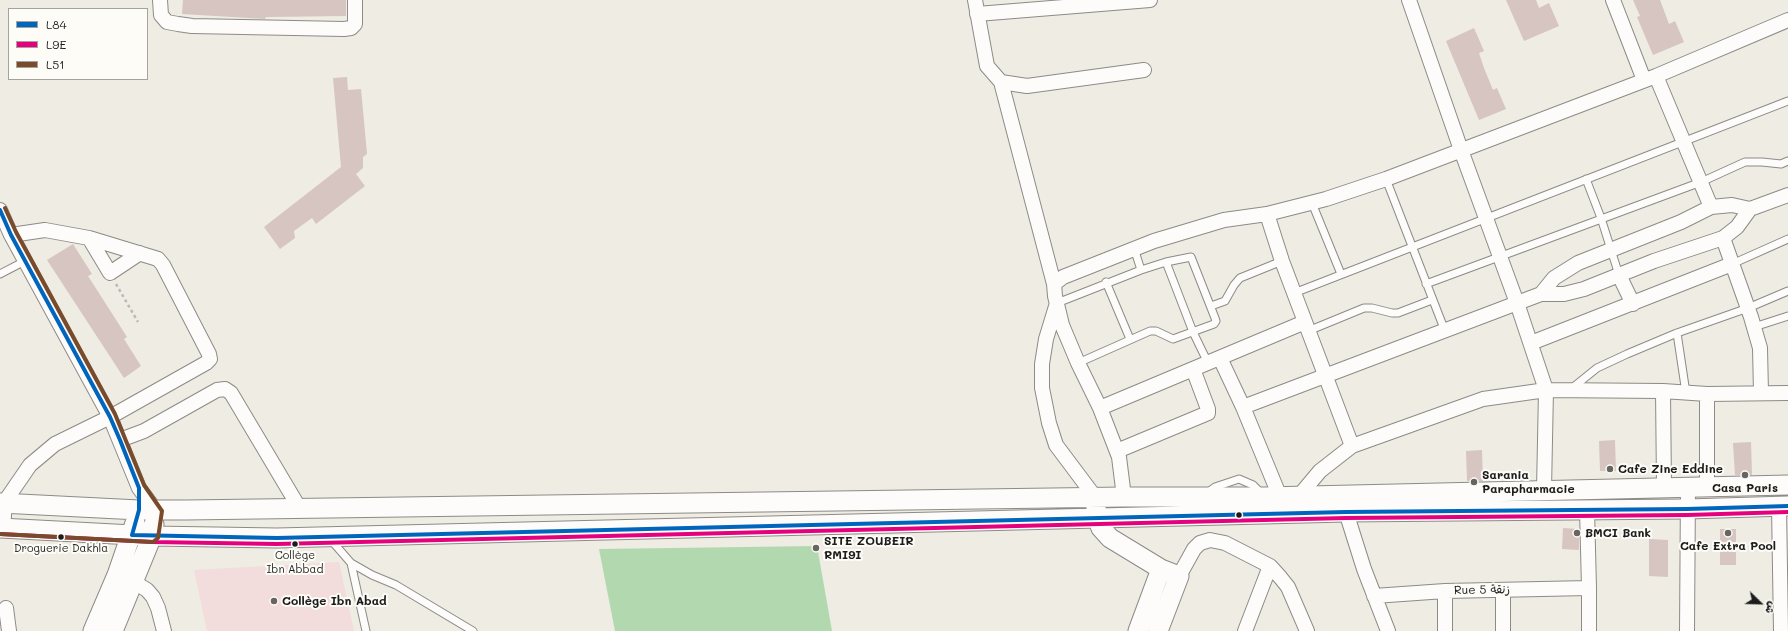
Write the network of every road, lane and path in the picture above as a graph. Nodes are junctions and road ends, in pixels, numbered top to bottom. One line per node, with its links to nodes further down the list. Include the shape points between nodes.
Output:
1 (160, 0): 2 (street, via 161,15 167,22 178,24 344,29 355,24)
2 (355, 0)
3 (975, 0): 7 (street)
4 (1150, 0): 7 (street)
5 (1409, 0): 14 (street)
6 (1612, 0): 10 (street)
7 (977, 14): 11 (street, via 987,66)
8 (1788, 20): 10 (street)
9 (1144, 70): 11 (street, via 1027,86)
10 (1650, 78): 13 (street); 14 (street)
11 (1001, 82): 46 (street)
12 (1788, 101): 13 (lane)
13 (1684, 142): 17 (lane); 18 (street)
14 (1461, 150): 16 (street); 25 (street)
15 (1788, 161): 18 (lane, via 1781,164 1745,162)
16 (1386, 179): 20 (street); 31 (lane)
17 (1586, 179): 25 (lane); 26 (lane)
18 (1701, 182): 21 (street); 26 (lane)
19 (1788, 195): 22 (street)
20 (1312, 203): 24 (street); 43 (lane)
21 (1711, 207): 22 (street, via 1732,205); 33 (street, via 1681,222)
22 (1750, 209): 29 (street, via 1737,227)
23 (0, 210): 27 (street)
24 (1267, 214): 32 (street, via 1224,220); 38 (street)
25 (1486, 217): 31 (lane); 35 (street)
26 (1602, 218): 33 (lane); 35 (lane)
27 (12, 235): 28 (street, via 45,230); 36 (street)
28 (90, 238): 34 (street); 41 (street)
29 (1723, 238): 39 (street); 44 (street)
30 (1788, 239): 39 (lane)
31 (1413, 246): 43 (lane); 47 (lane)
32 (1134, 248): 40 (lane); 46 (street, via 1063,277)
33 (1611, 249): 44 (lane); 50 (street, via 1578,263 1554,278)
34 (140, 253): 41 (street); 79 (street, via 158,259 163,265 210,359)
35 (1500, 256): 47 (lane); 53 (street)
36 (25, 261): 42 (lane); 79 (street)
37 (1166, 262): 40 (lane); 55 (lane, via 1191,258); 62 (lane)
38 (1282, 262): 49 (street); 55 (lane, via 1240,278 1225,301)
39 (1732, 264): 54 (street); 56 (street)
40 (1141, 270): 45 (lane)
41 (110, 273): 58 (path)
42 (0, 274)
43 (1341, 274): 49 (lane)
44 (1619, 275): 50 (street, via 1564,294); 54 (street)
45 (1106, 282): 52 (lane); 64 (lane)
46 (1054, 284): 52 (street)
47 (1426, 284): 51 (lane)
48 (1788, 291): 56 (lane)
49 (1294, 293): 59 (street)
50 (1541, 294): 53 (street)
51 (1432, 300): 59 (lane, via 1398,313 1364,308); 61 (lane)
52 (1057, 303): 67 (street, via 1062,325); 91 (street, via 1046,339 1042,388 1056,445)
53 (1517, 303): 61 (street); 65 (street)
54 (1633, 304): 65 (street)
55 (1211, 306): 62 (lane, via 1216,321)
56 (1748, 308): 60 (street); 63 (lane)
57 (1788, 316): 60 (lane)
58 (138, 322)
59 (1307, 326): 66 (street); 69 (street)
60 (1754, 327): 74 (street, via 1760,348)
61 (1445, 331): 69 (street)
62 (1194, 332): 64 (lane, via 1173,339 1150,331); 66 (lane)
63 (1677, 333): 71 (lane, via 1597,368); 73 (lane)
64 (1130, 339): 67 (lane)
65 (1531, 343): 70 (street)
66 (1214, 361): 68 (street); 77 (street)
67 (1078, 363): 78 (street)
68 (1193, 369): 78 (street); 82 (street, via 1208,413)
69 (1325, 376): 77 (street); 81 (street)
70 (1546, 390): 71 (street); 81 (street, via 1483,399); 87 (street)
71 (1569, 390): 72 (street)
72 (1662, 391): 73 (street); 86 (street)
73 (1686, 392): 76 (street)
74 (1761, 393): 75 (street); 76 (street)
75 (1788, 393)
76 (1707, 394): 84 (street)
77 (1243, 407): 90 (street)
78 (1100, 408): 82 (street)
79 (110, 417): 80 (street); 92 (street, via 55,444 30,465)
80 (120, 440): 94 (street, via 144,431 217,390 225,389 231,393); 97 (street)
81 (1352, 446): 88 (street, via 1320,472)
82 (1117, 451): 89 (street)
83 (1788, 485): 84 (main road)
84 (1707, 486): 85 (main road)
85 (1688, 487): 86 (main road); 96 (street)
86 (1664, 488): 87 (main road)
87 (1544, 490): 88 (main road)
88 (1299, 496): 90 (main road)
89 (1124, 497): 90 (main road); 91 (main road)
90 (1272, 497)
91 (1095, 498): 94 (main road); 99 (main road)
92 (3, 503): 97 (main road); 100 (street)
93 (1783, 506): 96 (main road); 114 (street)
94 (300, 509): 97 (main road)
95 (1587, 509): 96 (main road); 98 (main road); 109 (street)
96 (1687, 509): 129 (street)
97 (148, 510): 101 (main road); 102 (main road)
98 (1346, 512): 99 (main road); 112 (street)
99 (1097, 518): 103 (main road); 106 (main road, via 1101,528 1110,538)
100 (2, 528): 101 (main road)
101 (132, 535): 102 (main road); 118 (main road)
102 (152, 536): 103 (main road); 108 (main road)
103 (328, 536): 104 (lane)
104 (350, 563): 121 (lane); 122 (lane, via 396,585)
105 (1270, 566): 107 (street, via 1225,543 1210,540 1200,543 1194,549); 123 (street); 124 (street, via 1288,586)
106 (1161, 569): 107 (main road); 115 (main road)
107 (1179, 576): 116 (main road)
108 (134, 582): 119 (main road); 120 (street, via 148,590 153,597)
109 (1589, 588): 110 (street, Rue 5 زنقة); 128 (street)
110 (1503, 590): 111 (street, Rue 5 زنقة); 127 (street)
111 (1445, 591): 112 (street, Rue 5 زنقة); 126 (street)
112 (1374, 596): 125 (street)
113 (6, 608): 117 (street)
114 (1783, 623)
115 (1136, 629): 116 (street)
116 (1159, 629)
117 (9, 631)
118 (93, 631)
119 (113, 631)
120 (164, 631)
121 (366, 631)
122 (473, 631)
123 (1245, 631)
124 (1307, 631)
125 (1388, 631)
126 (1446, 631)
127 (1503, 631)
128 (1588, 631)
129 (1687, 631)

